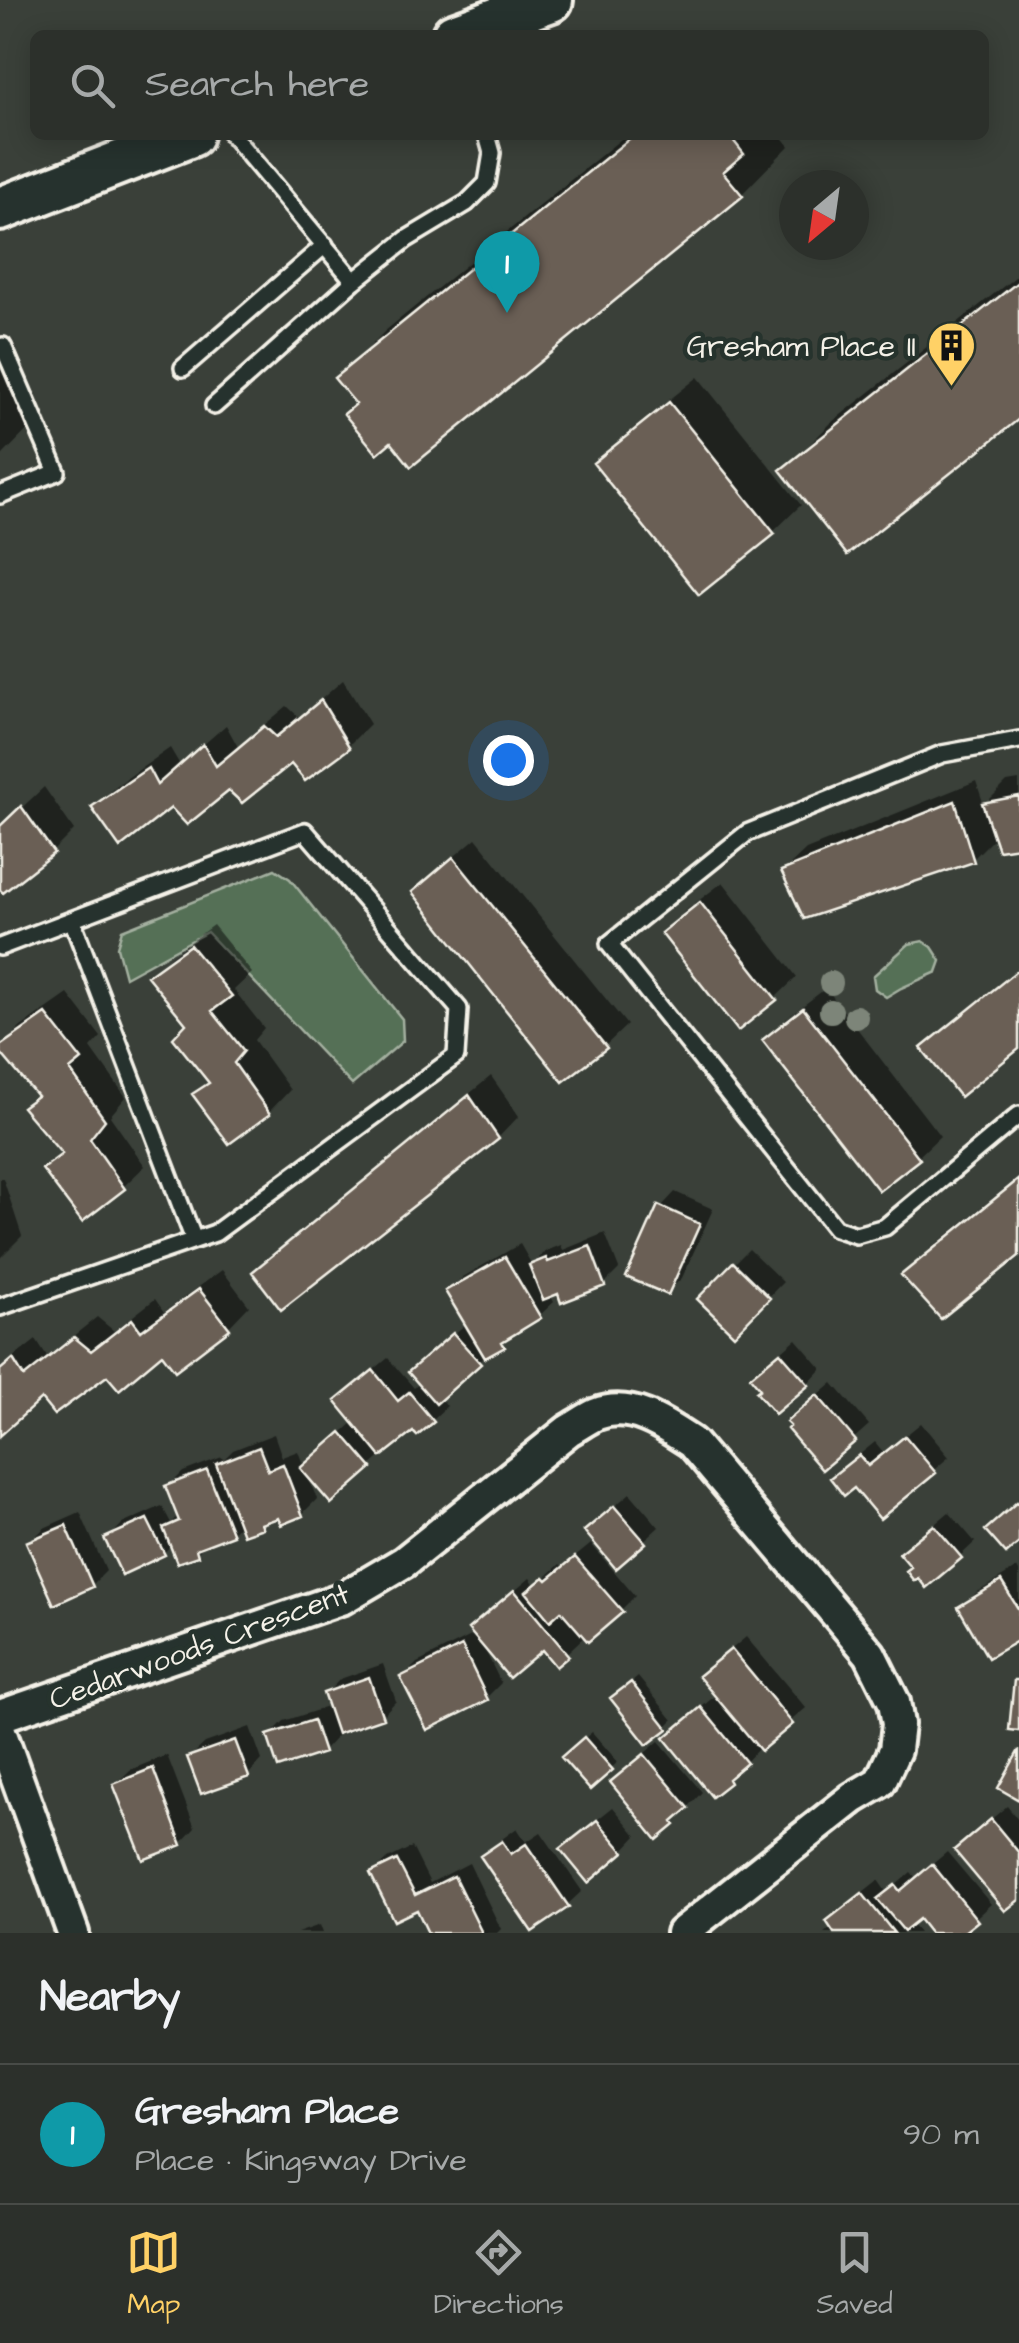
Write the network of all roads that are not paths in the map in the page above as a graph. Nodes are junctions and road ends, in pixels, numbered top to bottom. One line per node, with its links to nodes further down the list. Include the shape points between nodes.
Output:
1 (550, 0): 2 (street)
2 (468, 30)
3 (178, 140): 6 (street)
4 (236, 140): 7 (lane)
5 (488, 140): 8 (lane, via 487,183)
6 (0, 209)
7 (325, 244): 8 (lane); 10 (lane)
8 (354, 280): 11 (lane)
9 (4, 346): 12 (lane, via 57,472)
10 (183, 368)
11 (214, 406)
12 (0, 495)
13 (1019, 740): 16 (lane, via 942,754 747,832 609,944 836,1228 856,1235 885,1227)
14 (72, 920): 15 (lane); 17 (lane); 17 (lane, via 305,831 459,1009 456,1056 216,1233)
15 (0, 947)
16 (1019, 1114)
17 (194, 1240): 18 (lane)
18 (0, 1308)
19 (0, 1716): 22 (street, Cedarwoods Crescent, via 344,1598 404,1562 598,1413 656,1418 692,1443 870,1654 898,1724 880,1782)
20 (0, 1731): 21 (street)
21 (73, 1933)
22 (682, 1933)

